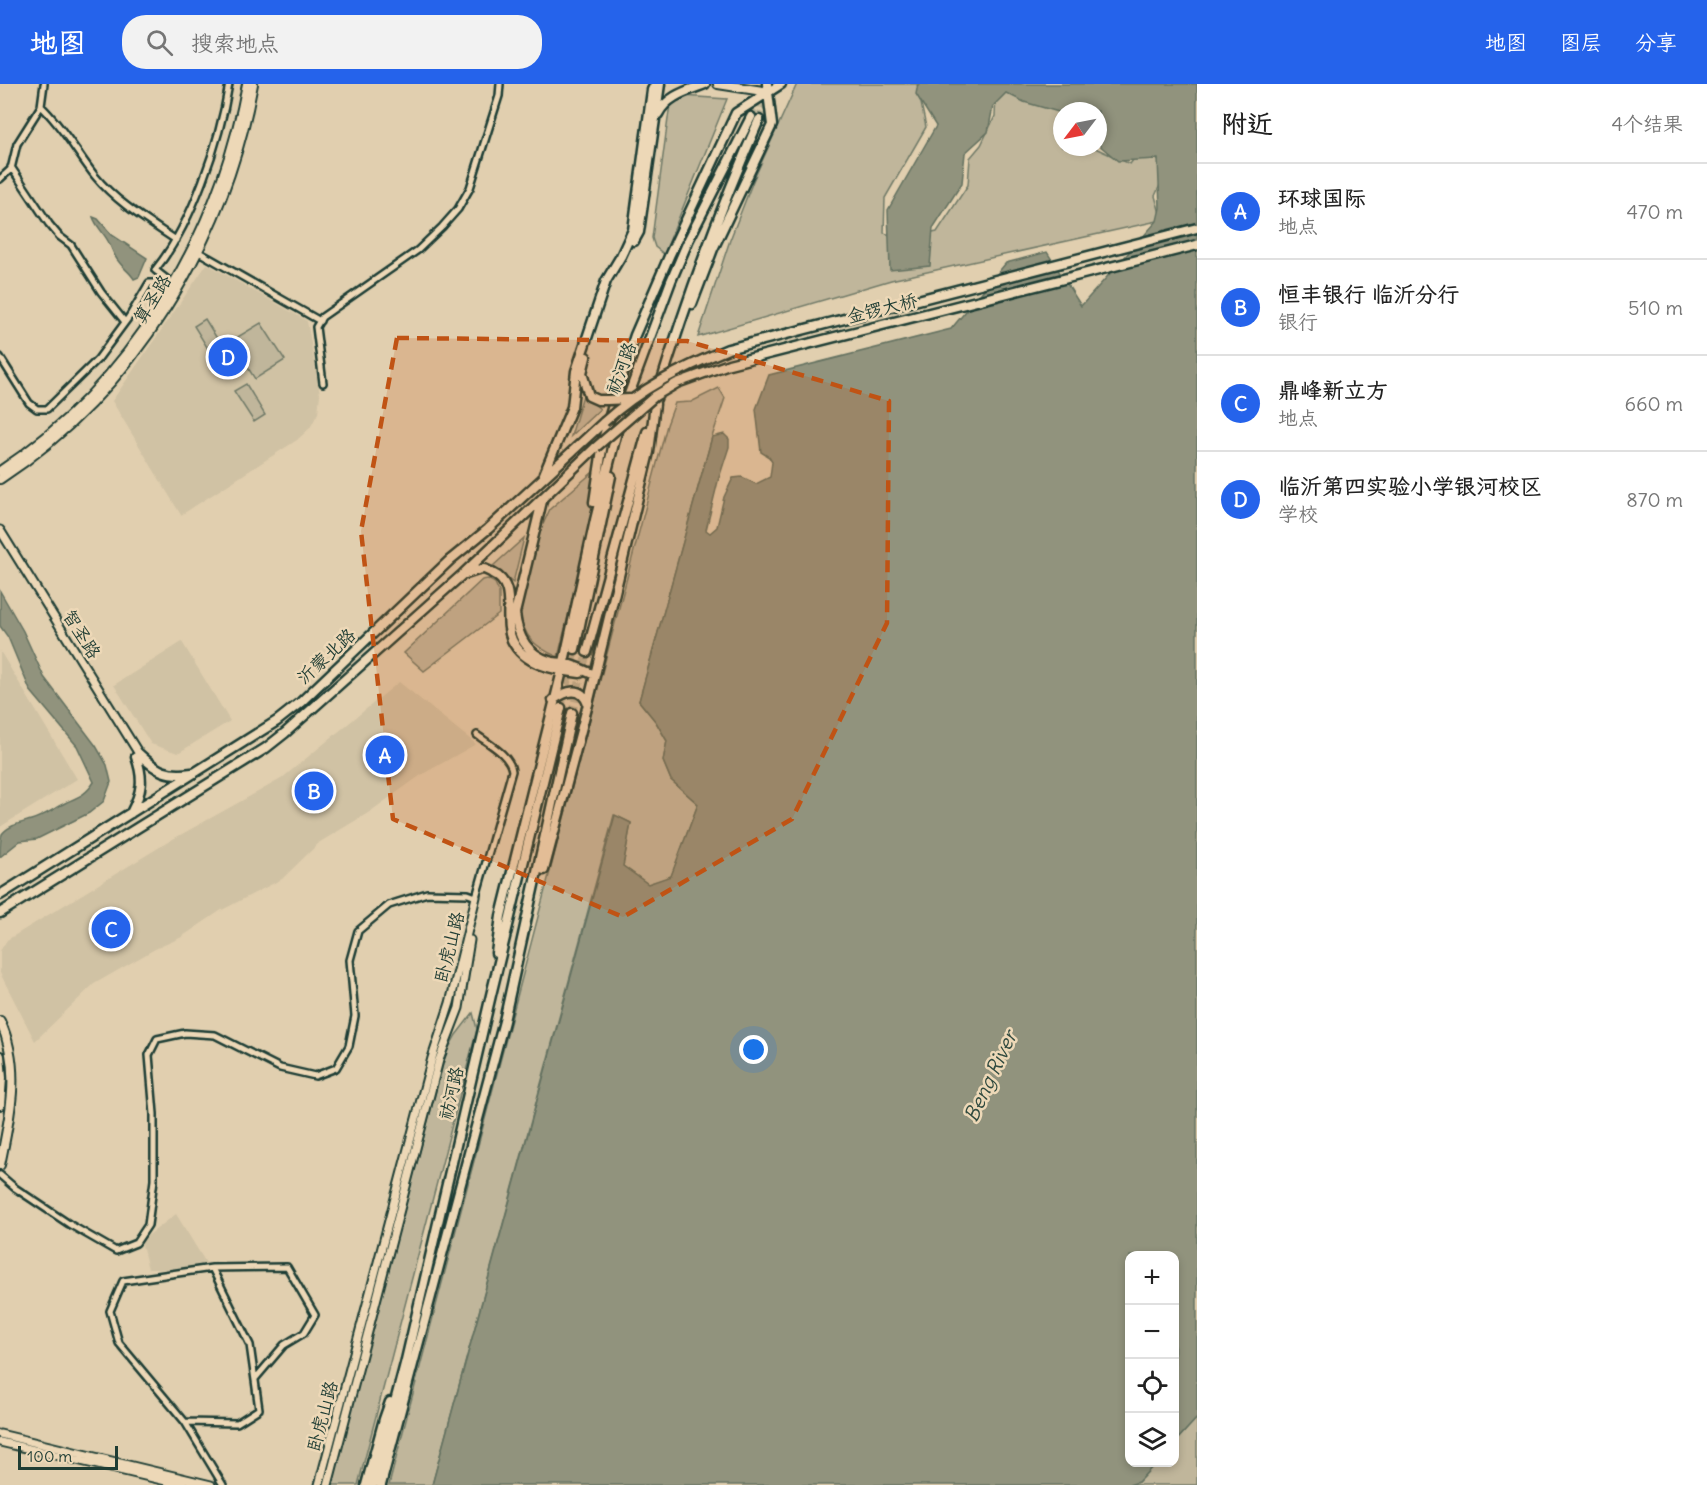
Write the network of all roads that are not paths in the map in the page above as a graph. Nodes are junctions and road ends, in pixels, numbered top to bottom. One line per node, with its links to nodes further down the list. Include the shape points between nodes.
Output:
1 (44, 84): 13 (street)
2 (229, 84): 18 (street, via 225,113 205,174)
3 (247, 84): 22 (main road, 算圣路, via 218,189)
4 (254, 84): 20 (main road, 算圣路, via 239,146)
5 (500, 84): 24 (street, via 482,153 458,209 418,250)
6 (655, 84): 36 (main road, via 633,230 606,281 576,371 572,407)
7 (660, 84): 14 (main road)
8 (705, 84): 14 (main road, via 670,99)
9 (718, 84): 12 (main road)
10 (751, 84): 12 (main road)
11 (781, 84): 12 (main road)
12 (768, 88): 21 (main road, via 736,113); 27 (main road, 祊河路, via 772,125 713,249)
13 (41, 106): 15 (street, via 17,144); 18 (street, via 56,120 96,177 123,204)
14 (656, 120): 31 (main road, bridge, via 639,232 610,281 582,374 589,396 597,400)
15 (12, 167): 16 (street); 25 (street, via 49,224 71,245)
16 (0, 179)
17 (1197, 228): 30 (main road, 金锣大桥, bridge, via 728,350 670,374)
18 (176, 240): 22 (street, via 155,270)
19 (1197, 244): 34 (main road, 金锣大桥, bridge, via 719,368 677,383 655,396)
20 (197, 251): 24 (street); 37 (main road, 算圣路, via 164,311 129,361 81,413)
21 (670, 254): 26 (main road); 42 (main road, via 635,335 604,436)
22 (172, 284): 23 (main road, 算圣路)
23 (167, 294): 25 (street, via 149,283); 35 (main road, 算圣路, via 144,331 77,409)
24 (320, 321): 29 (street, via 316,327)
25 (125, 322): 28 (street, via 98,359 47,408 37,410 29,403)
26 (650, 336): 27 (main road, 祊河路, via 689,239 755,118); 33 (main road, 祊河路)
27 (671, 351): 32 (main road, 祊河路)
28 (0, 357)
29 (322, 383)
30 (639, 393): 31 (main road, 沂蒙北路, bridge)
31 (630, 399): 36 (main road, 沂蒙北路, bridge)
32 (655, 404): 44 (main road, 祊河路); 46 (main road, via 649,452)
33 (620, 419): 42 (main road); 43 (main road, 祊河路)
34 (596, 447): 38 (main road, 沂蒙北路)
35 (0, 471)
36 (543, 477): 53 (main road, 沂蒙北路, via 301,702)
37 (0, 479)
38 (543, 499): 41 (main road, 沂蒙北路); 45 (main road, via 515,613 516,625 536,654)
39 (0, 530): 52 (street, 智圣路)
40 (0, 539): 52 (street, 智圣路)
41 (463, 574): 45 (main road, via 484,569 498,575 507,588 507,624 512,641 528,658); 57 (main road, 沂蒙北路, via 266,748)
42 (582, 575): 45 (main road)
43 (575, 649)
44 (587, 652)
45 (562, 667): 46 (main road); 47 (main road)
46 (595, 675): 48 (main road)
47 (553, 699): 48 (main road, via 572,690 586,698); 62 (main road, via 501,916)
48 (588, 704): 64 (main road)
49 (561, 708): 62 (main road, 祊河路)
50 (572, 713): 64 (main road, 祊河路)
51 (477, 735): 59 (street, via 506,757 512,771)
52 (138, 755): 53 (main road, via 168,774); 54 (main road, via 140,792)
53 (198, 772): 54 (main road, 沂蒙北路)
54 (130, 814): 55 (main road, 沂蒙北路)
55 (31, 874): 56 (main road); 58 (main road, 沂蒙北路)
56 (0, 889)
57 (32, 894): 60 (main road, 沂蒙北路); 61 (main road)
58 (0, 895)
59 (476, 897): 68 (street, via 427,893 389,905 358,932 350,960 355,1016 349,1046 336,1068 315,1076 280,1068 215,1035 185,1033 157,1039 149,1054 154,1180 148,1225 135,1243 116,1251 69,1224); 78 (street, 卧虎山路); 79 (street, 卧虎山路, via 459,1008 440,1060)
60 (0, 913)
61 (0, 919)
62 (491, 995): 70 (main road, 祊河路)
63 (0, 1021): 67 (main road, via 12,1054 14,1078)
64 (504, 1021): 82 (main road, 祊河路)
65 (0, 1056): 66 (main road)
66 (0, 1105)
67 (0, 1165)
68 (0, 1175)
69 (212, 1268): 71 (street, via 250,1345); 71 (street, via 287,1267 315,1315 304,1333 284,1345); 72 (street, via 123,1281 111,1311 118,1342)
70 (406, 1360): 80 (main road); 81 (main road, 祊河路)
71 (255, 1379): 72 (street, via 259,1409 252,1414 237,1423)
72 (185, 1422): 77 (street)
73 (0, 1434): 76 (street)
74 (0, 1442): 75 (street)
75 (183, 1485)
76 (211, 1485)
77 (223, 1485)
78 (319, 1485)
79 (328, 1485)
80 (366, 1485)
81 (373, 1485)
82 (381, 1485)

